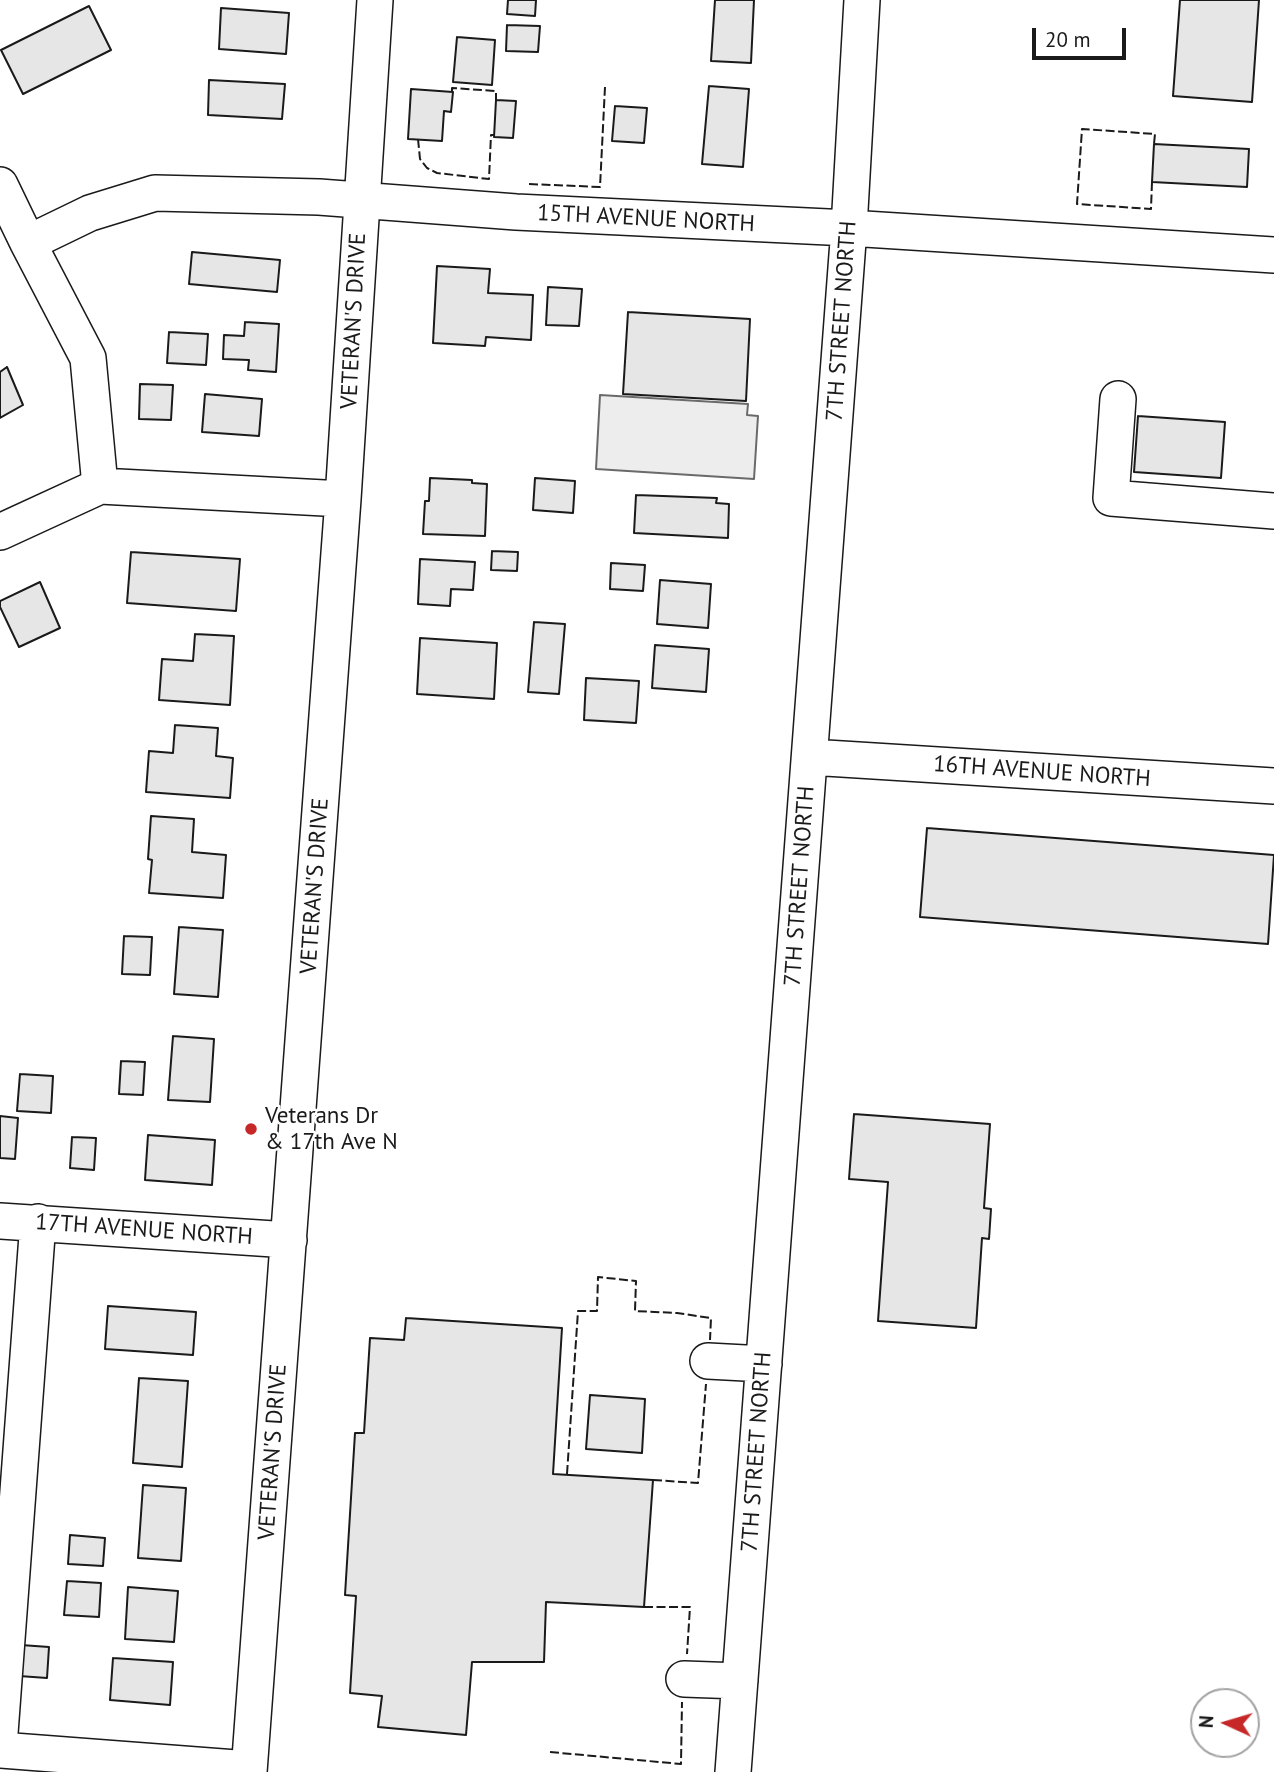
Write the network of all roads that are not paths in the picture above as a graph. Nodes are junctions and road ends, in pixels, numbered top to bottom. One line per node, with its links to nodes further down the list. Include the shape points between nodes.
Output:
1 (375, 0): 4 (street, VETERAN'S DRIVE)
2 (862, 0): 5 (street, 7TH STREET NORTH)
3 (0, 185): 6 (street)
4 (361, 201): 5 (street, 15TH AVENUE NORTH); 6 (street, 15TH AVENUE NORTH, via 155,193 90,213); 10 (street, VETERAN'S DRIVE)
5 (849, 228): 7 (street, 15TH AVENUE NORTH); 13 (street, 7TH STREET NORTH)
6 (27, 243): 9 (street, via 88,358)
7 (1274, 255)
8 (1118, 399): 11 (street, via 1111,498)
9 (100, 486): 10 (street); 12 (street)
10 (343, 499): 17 (street, VETERAN'S DRIVE)
11 (1274, 511)
12 (0, 532)
13 (810, 757): 14 (street, 16TH AVENUE NORTH); 19 (street, 7TH STREET NORTH)
14 (1274, 786)
15 (0, 1221): 16 (street, 17TH AVENUE NORTH)
16 (38, 1223): 17 (street, 17TH AVENUE NORTH); 20 (street)
17 (289, 1240): 25 (street, VETERAN'S DRIVE)
18 (708, 1361): 19 (street)
19 (764, 1364): 22 (street, 7TH STREET NORTH)
20 (9, 1493): 23 (street)
21 (684, 1679): 22 (street)
22 (740, 1681): 26 (street, 7TH STREET NORTH)
23 (0, 1733)
24 (0, 1750): 25 (street)
25 (249, 1771)
26 (733, 1772)

